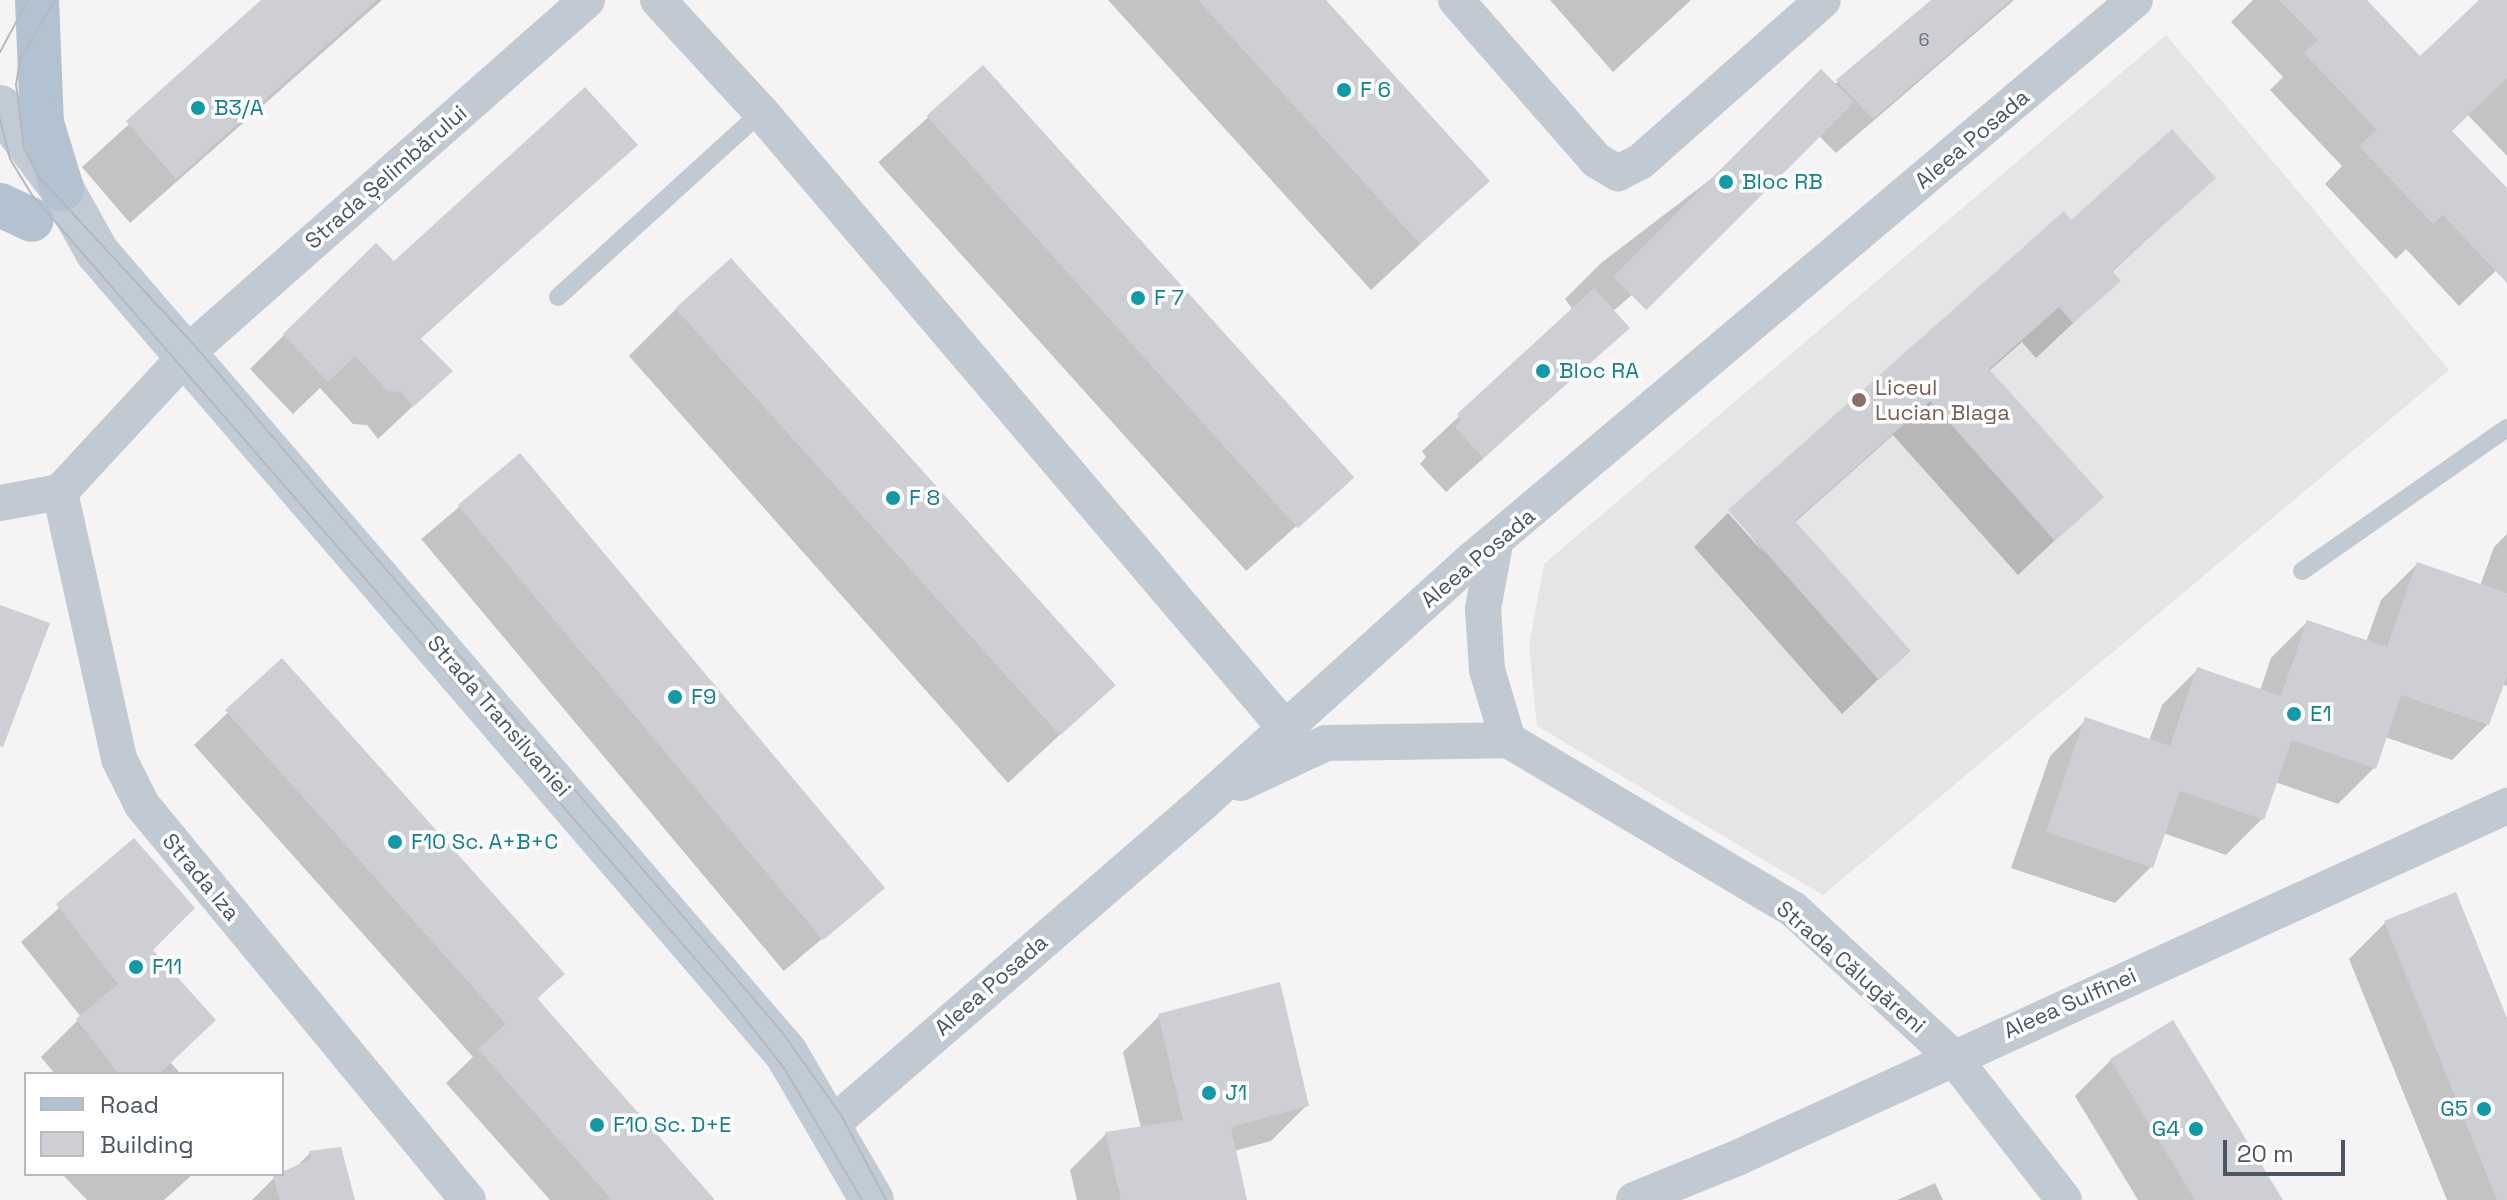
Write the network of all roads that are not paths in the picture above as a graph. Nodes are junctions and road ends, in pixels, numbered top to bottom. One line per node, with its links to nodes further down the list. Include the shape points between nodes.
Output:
1 (37, 0): 9 (main road, via 42,123)
2 (587, 0): 11 (street, Strada Șelimbărului)
3 (658, 0): 8 (street)
4 (1456, 0): 5 (street, via 1596,160 1618,173 1640,162)
5 (1823, 0)
6 (2135, 0): 15 (street, Aleea Posada)
7 (0, 107): 9 (main road, Strada Transilvaniei)
8 (761, 112): 10 (lane); 17 (street)
9 (24, 202): 11 (main road, Strada Transilvaniei, via 97,252)
10 (558, 297)
11 (186, 354): 13 (street); 22 (main road, Strada Transilvaniei, via 731,984 786,1053)
12 (2507, 428): 16 (lane)
13 (60, 492): 14 (street); 23 (street, Strada Iza, via 119,759 142,805)
14 (0, 503)
15 (1495, 544): 17 (street, Aleea Posada); 18 (street, via 1486,572 1487,670)
16 (2302, 571)
17 (1285, 728): 19 (street, Aleea Posada)
18 (1508, 740): 19 (street, via 1326,743); 21 (street, Strada Călugăreni, via 1793,909)
19 (1207, 799): 22 (street, Aleea Posada)
20 (2507, 806): 21 (street, Aleea Sulfinei)
21 (1952, 1056): 25 (street, Aleea Sulfinei, via 1737,1158); 26 (street, Strada Călugăreni)
22 (830, 1126): 24 (main road, Strada Transilvaniei)
23 (468, 1200)
24 (872, 1200)
25 (1634, 1200)
26 (2064, 1200)

